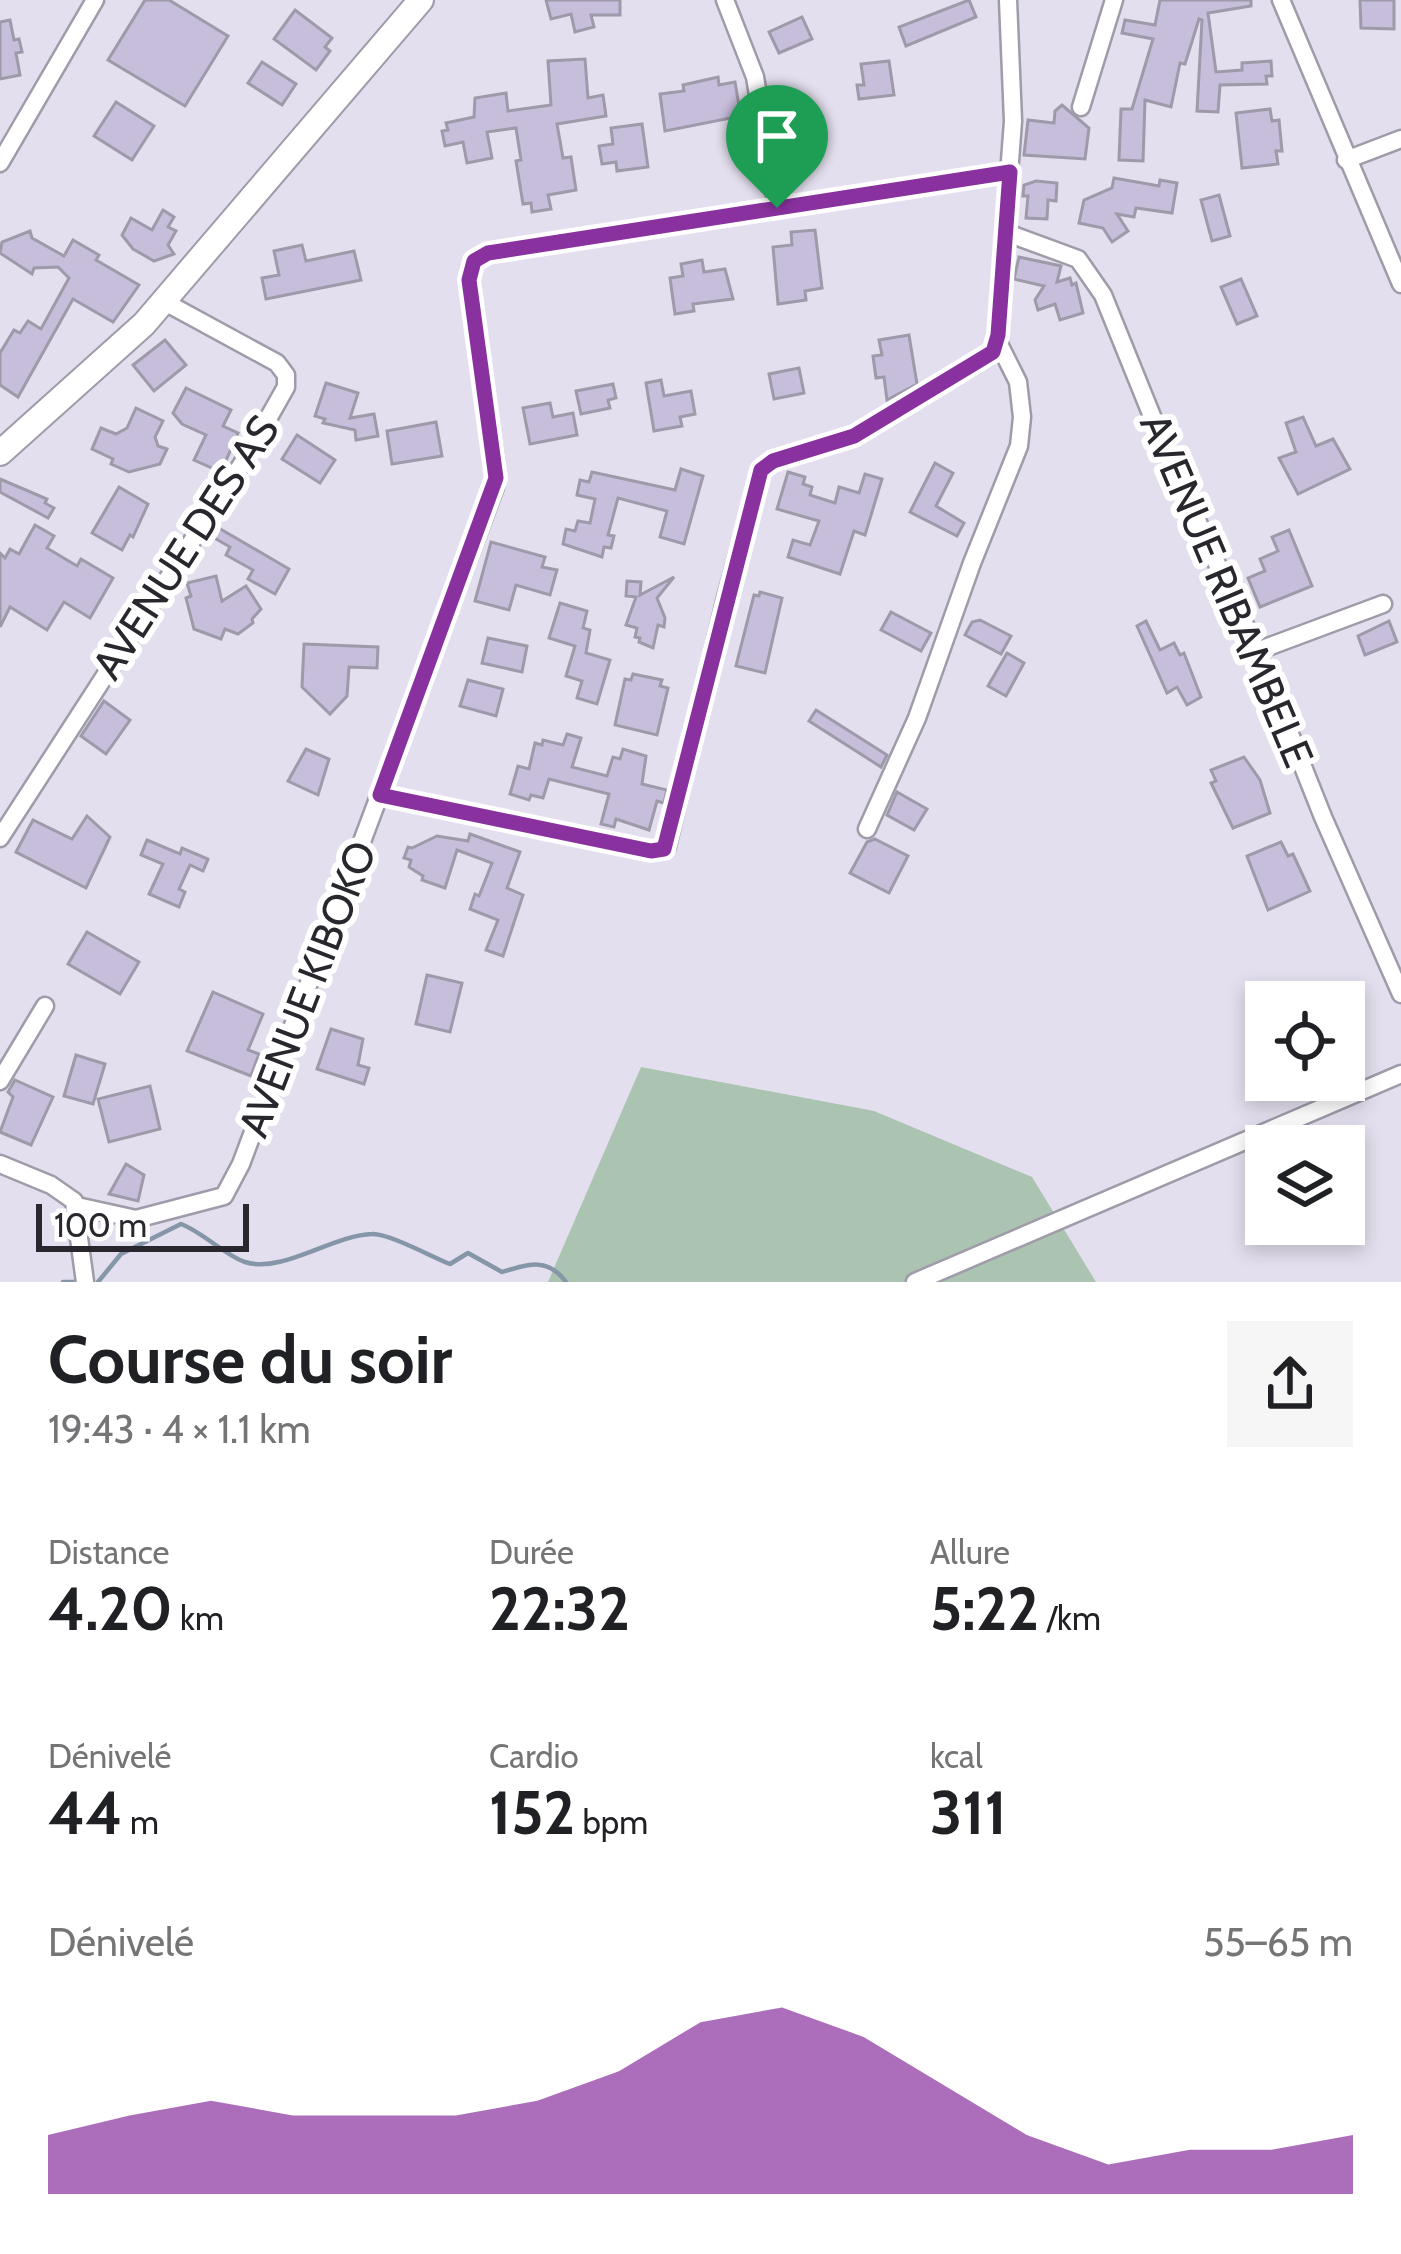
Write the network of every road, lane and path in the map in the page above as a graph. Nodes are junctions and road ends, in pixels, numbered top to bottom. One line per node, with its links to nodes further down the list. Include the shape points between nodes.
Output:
1 (94, 0): 10 (street)
2 (422, 0): 15 (street)
3 (725, 0): 12 (street, via 755,77)
4 (1008, 0): 11 (street)
5 (1114, 0): 7 (street)
6 (1281, 0): 9 (street)
7 (1081, 107)
8 (1401, 139): 9 (street)
9 (1346, 160): 14 (street)
10 (0, 163)
11 (1010, 172): 12 (street, AVENUE KIBOKO); 13 (street)
12 (777, 208): 20 (street, AVENUE KIBOKO, via 488,253 471,264 496,478)
13 (1007, 233): 16 (street); 19 (street, AVENUE RIBAMBELE, via 1068,254 1094,278)
14 (1401, 284)
15 (163, 301): 17 (street); 22 (street, AVENUE DES AS, via 277,363 286,387)
16 (997, 340): 20 (street, via 988,357 854,436 761,470 664,849); 21 (street, via 1018,382 1019,446)
17 (0, 453)
18 (1383, 604): 19 (street)
19 (1257, 651): 23 (street, AVENUE RIBAMBELE)
20 (380, 795): 28 (street, AVENUE KIBOKO, via 229,1191 136,1219)
21 (867, 829)
22 (0, 838)
23 (1401, 994)
24 (45, 1006): 26 (street)
25 (1401, 1074): 30 (street)
26 (0, 1081)
27 (0, 1164): 28 (street)
28 (77, 1206): 29 (street)
29 (84, 1279)
30 (915, 1282)

